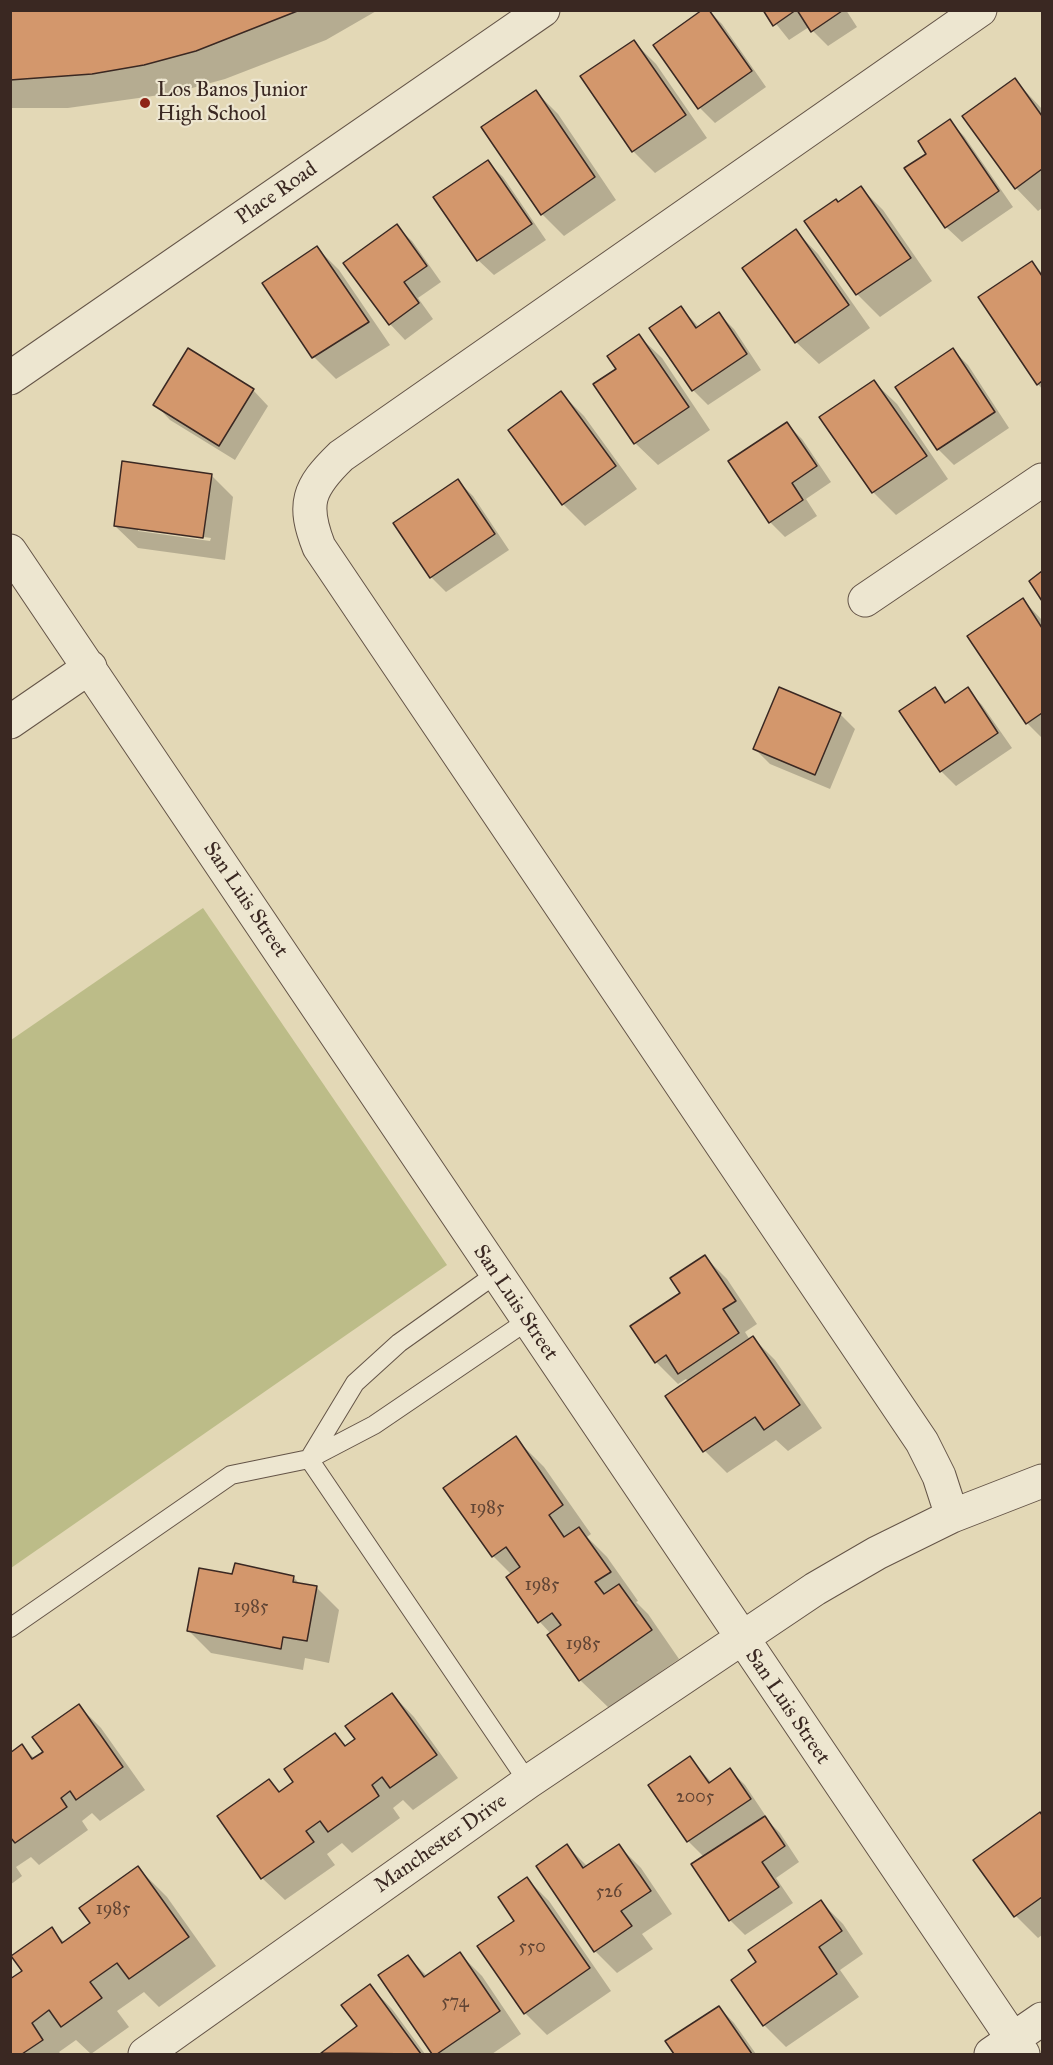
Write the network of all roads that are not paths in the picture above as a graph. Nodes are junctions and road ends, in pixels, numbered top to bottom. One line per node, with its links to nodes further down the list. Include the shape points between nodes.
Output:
1 (543, 10): 3 (street, Place Road)
2 (980, 10): 13 (street, via 341,456 322,475 314,491 309,522 326,557 922,1442)
3 (10, 378)
4 (1042, 480): 6 (street)
5 (10, 551): 7 (street, San Luis Street)
6 (865, 600)
7 (90, 667): 8 (street); 9 (street, San Luis Street)
8 (10, 722)
9 (496, 1274): 10 (street, San Luis Street); 11 (lane, via 399,1343 355,1383)
10 (527, 1321): 11 (lane, via 374,1425); 15 (street, San Luis Street)
11 (309, 1459): 14 (lane, via 231,1475); 16 (lane)
12 (1042, 1481): 13 (street, Manchester Drive)
13 (952, 1516): 15 (street, Manchester Drive, via 877,1553)
14 (10, 1628)
15 (740, 1638): 16 (street, Manchester Drive); 18 (street, San Luis Street)
16 (528, 1782): 19 (street, Manchester Drive)
17 (1042, 2019): 18 (street)
18 (1009, 2050)
19 (145, 2055)

